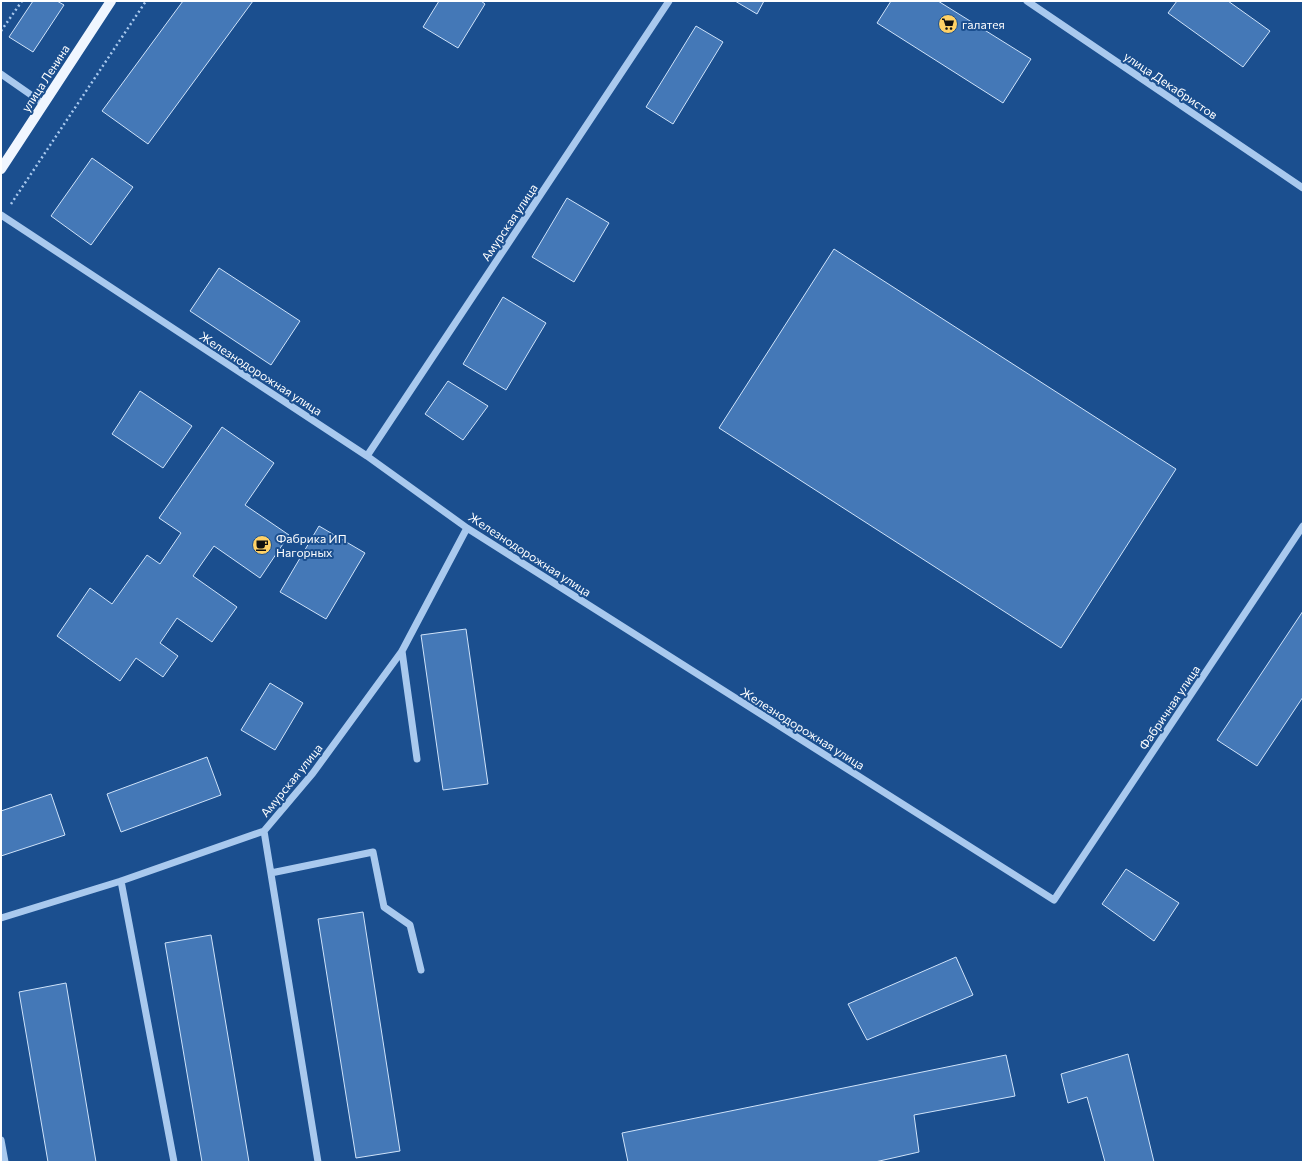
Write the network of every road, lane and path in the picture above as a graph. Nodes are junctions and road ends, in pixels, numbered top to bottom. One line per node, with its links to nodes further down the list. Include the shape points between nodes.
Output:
1 (22, 1): 6 (path)
2 (111, 1): 8 (main road, улица Ленина)
3 (146, 1): 11 (path)
4 (668, 1): 12 (street, Амурская улица)
5 (1027, 1): 10 (street, улица Декабристов)
6 (1, 31)
7 (1, 74): 8 (street)
8 (44, 104): 9 (main road, улица Ленина)
9 (1, 170)
10 (1303, 188)
11 (2, 216): 12 (street, Железнодорожная улица)
12 (367, 456): 14 (street, Железнодорожная улица)
13 (1303, 526): 20 (street, Фабричная улица)
14 (467, 528): 15 (street, Амурская улица); 20 (street, Железнодорожная улица)
15 (402, 651): 16 (street); 17 (street, Амурская улица, via 313,773)
16 (417, 759)
17 (264, 832): 18 (street); 19 (street, Амурская улица)
18 (271, 873): 22 (street, via 373,852 384,907 410,925); 26 (street)
19 (121, 881): 21 (street, Амурская улица); 25 (street)
20 (1054, 900)
21 (1, 918)
22 (421, 970)
23 (1, 1140): 24 (street)
24 (5, 1162)
25 (174, 1162)
26 (318, 1162)

